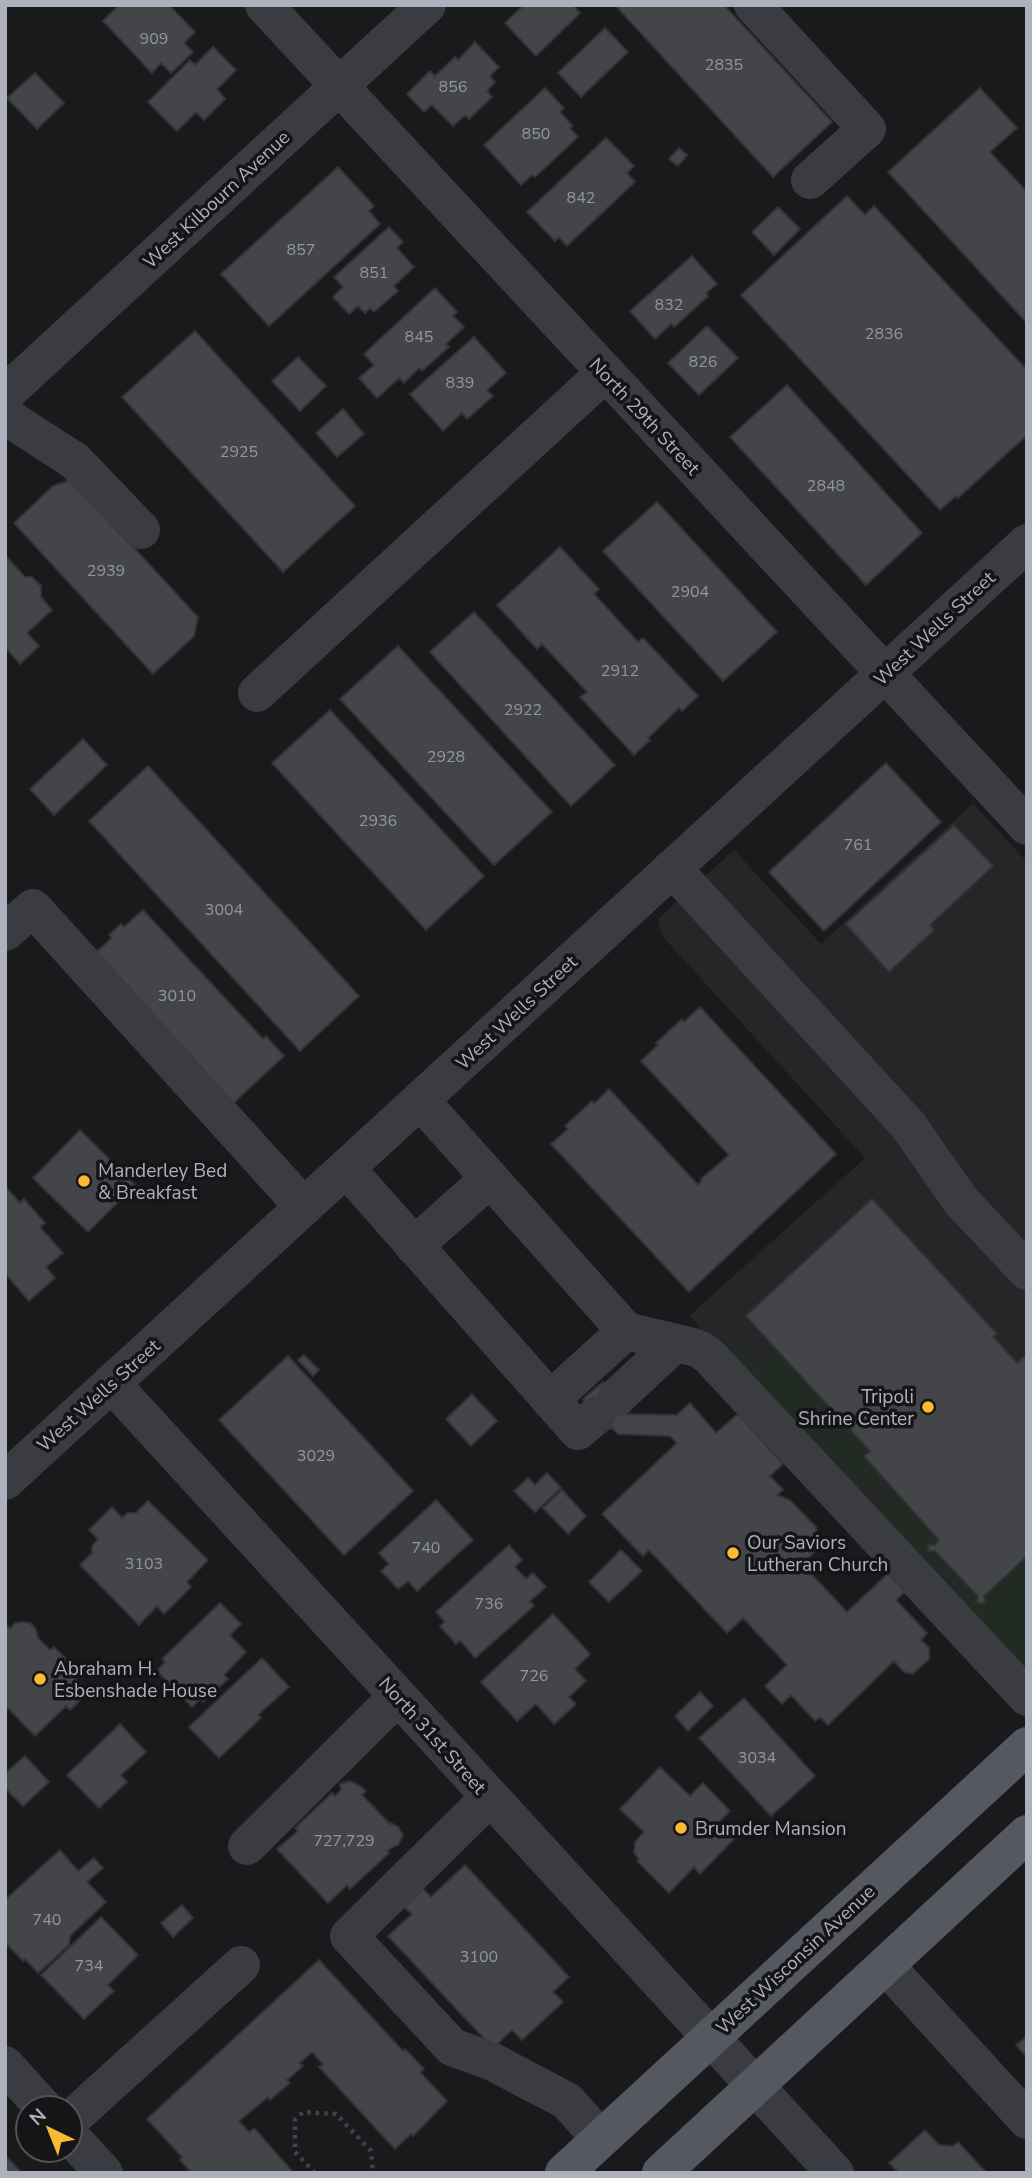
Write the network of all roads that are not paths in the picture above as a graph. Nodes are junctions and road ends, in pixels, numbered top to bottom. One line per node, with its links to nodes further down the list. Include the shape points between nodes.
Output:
1 (264, 5): 4 (street, North 29th Street)
2 (427, 5): 4 (street, West Kilbourn Avenue)
3 (753, 5): 5 (street, via 867,129)
4 (338, 86): 6 (street, North 29th Street); 7 (street, West Kilbourn Avenue)
5 (810, 180)
6 (605, 373): 11 (street, North 29th Street); 12 (street)
7 (5, 394)
8 (5, 416): 9 (street, via 75,461)
9 (141, 530)
10 (1027, 543): 11 (street, West Wells Street)
11 (885, 673): 13 (street, North 29th Street); 14 (street, West Wells Street)
12 (257, 693)
13 (1027, 826)
14 (672, 869): 16 (street, West Wells Street); 21 (street, via 908,1125 961,1201)
15 (5, 932): 19 (street, via 33,908)
16 (420, 1100): 17 (street, West Wells Street); 18 (street)
17 (345, 1168): 19 (street, West Wells Street); 20 (street)
18 (489, 1179): 20 (street); 22 (street)
19 (304, 1207): 24 (street, West Wells Street)
20 (414, 1245): 25 (street)
21 (1027, 1271)
22 (626, 1331): 23 (street); 25 (street)
23 (675, 1343): 25 (street, via 578,1431); 28 (street, via 710,1357)
24 (111, 1383): 26 (street, West Wells Street); 27 (street, North 31st Street)
25 (550, 1400)
26 (5, 1481)
27 (398, 1696): 30 (street, North 31st Street); 32 (street)
28 (1027, 1698)
29 (1027, 1746): 35 (main road, West Wisconsin Avenue)
30 (490, 1797): 35 (street, North 31st Street); 41 (street, via 349,1936 452,2047 491,2061 567,2101)
31 (1027, 1834): 34 (main road)
32 (247, 1846)
33 (241, 1965): 39 (street)
34 (886, 1965): 37 (main road); 40 (street)
35 (711, 2037): 37 (street, North 31st Street); 41 (main road, West Wisconsin Avenue)
36 (5, 2065): 38 (street)
37 (755, 2086): 43 (main road); 44 (street, North 31st Street)
38 (31, 2094)
39 (84, 2107)
40 (1027, 2120)
41 (600, 2138): 42 (main road, West Wisconsin Avenue)
42 (564, 2173)
43 (662, 2173)
44 (835, 2173)

